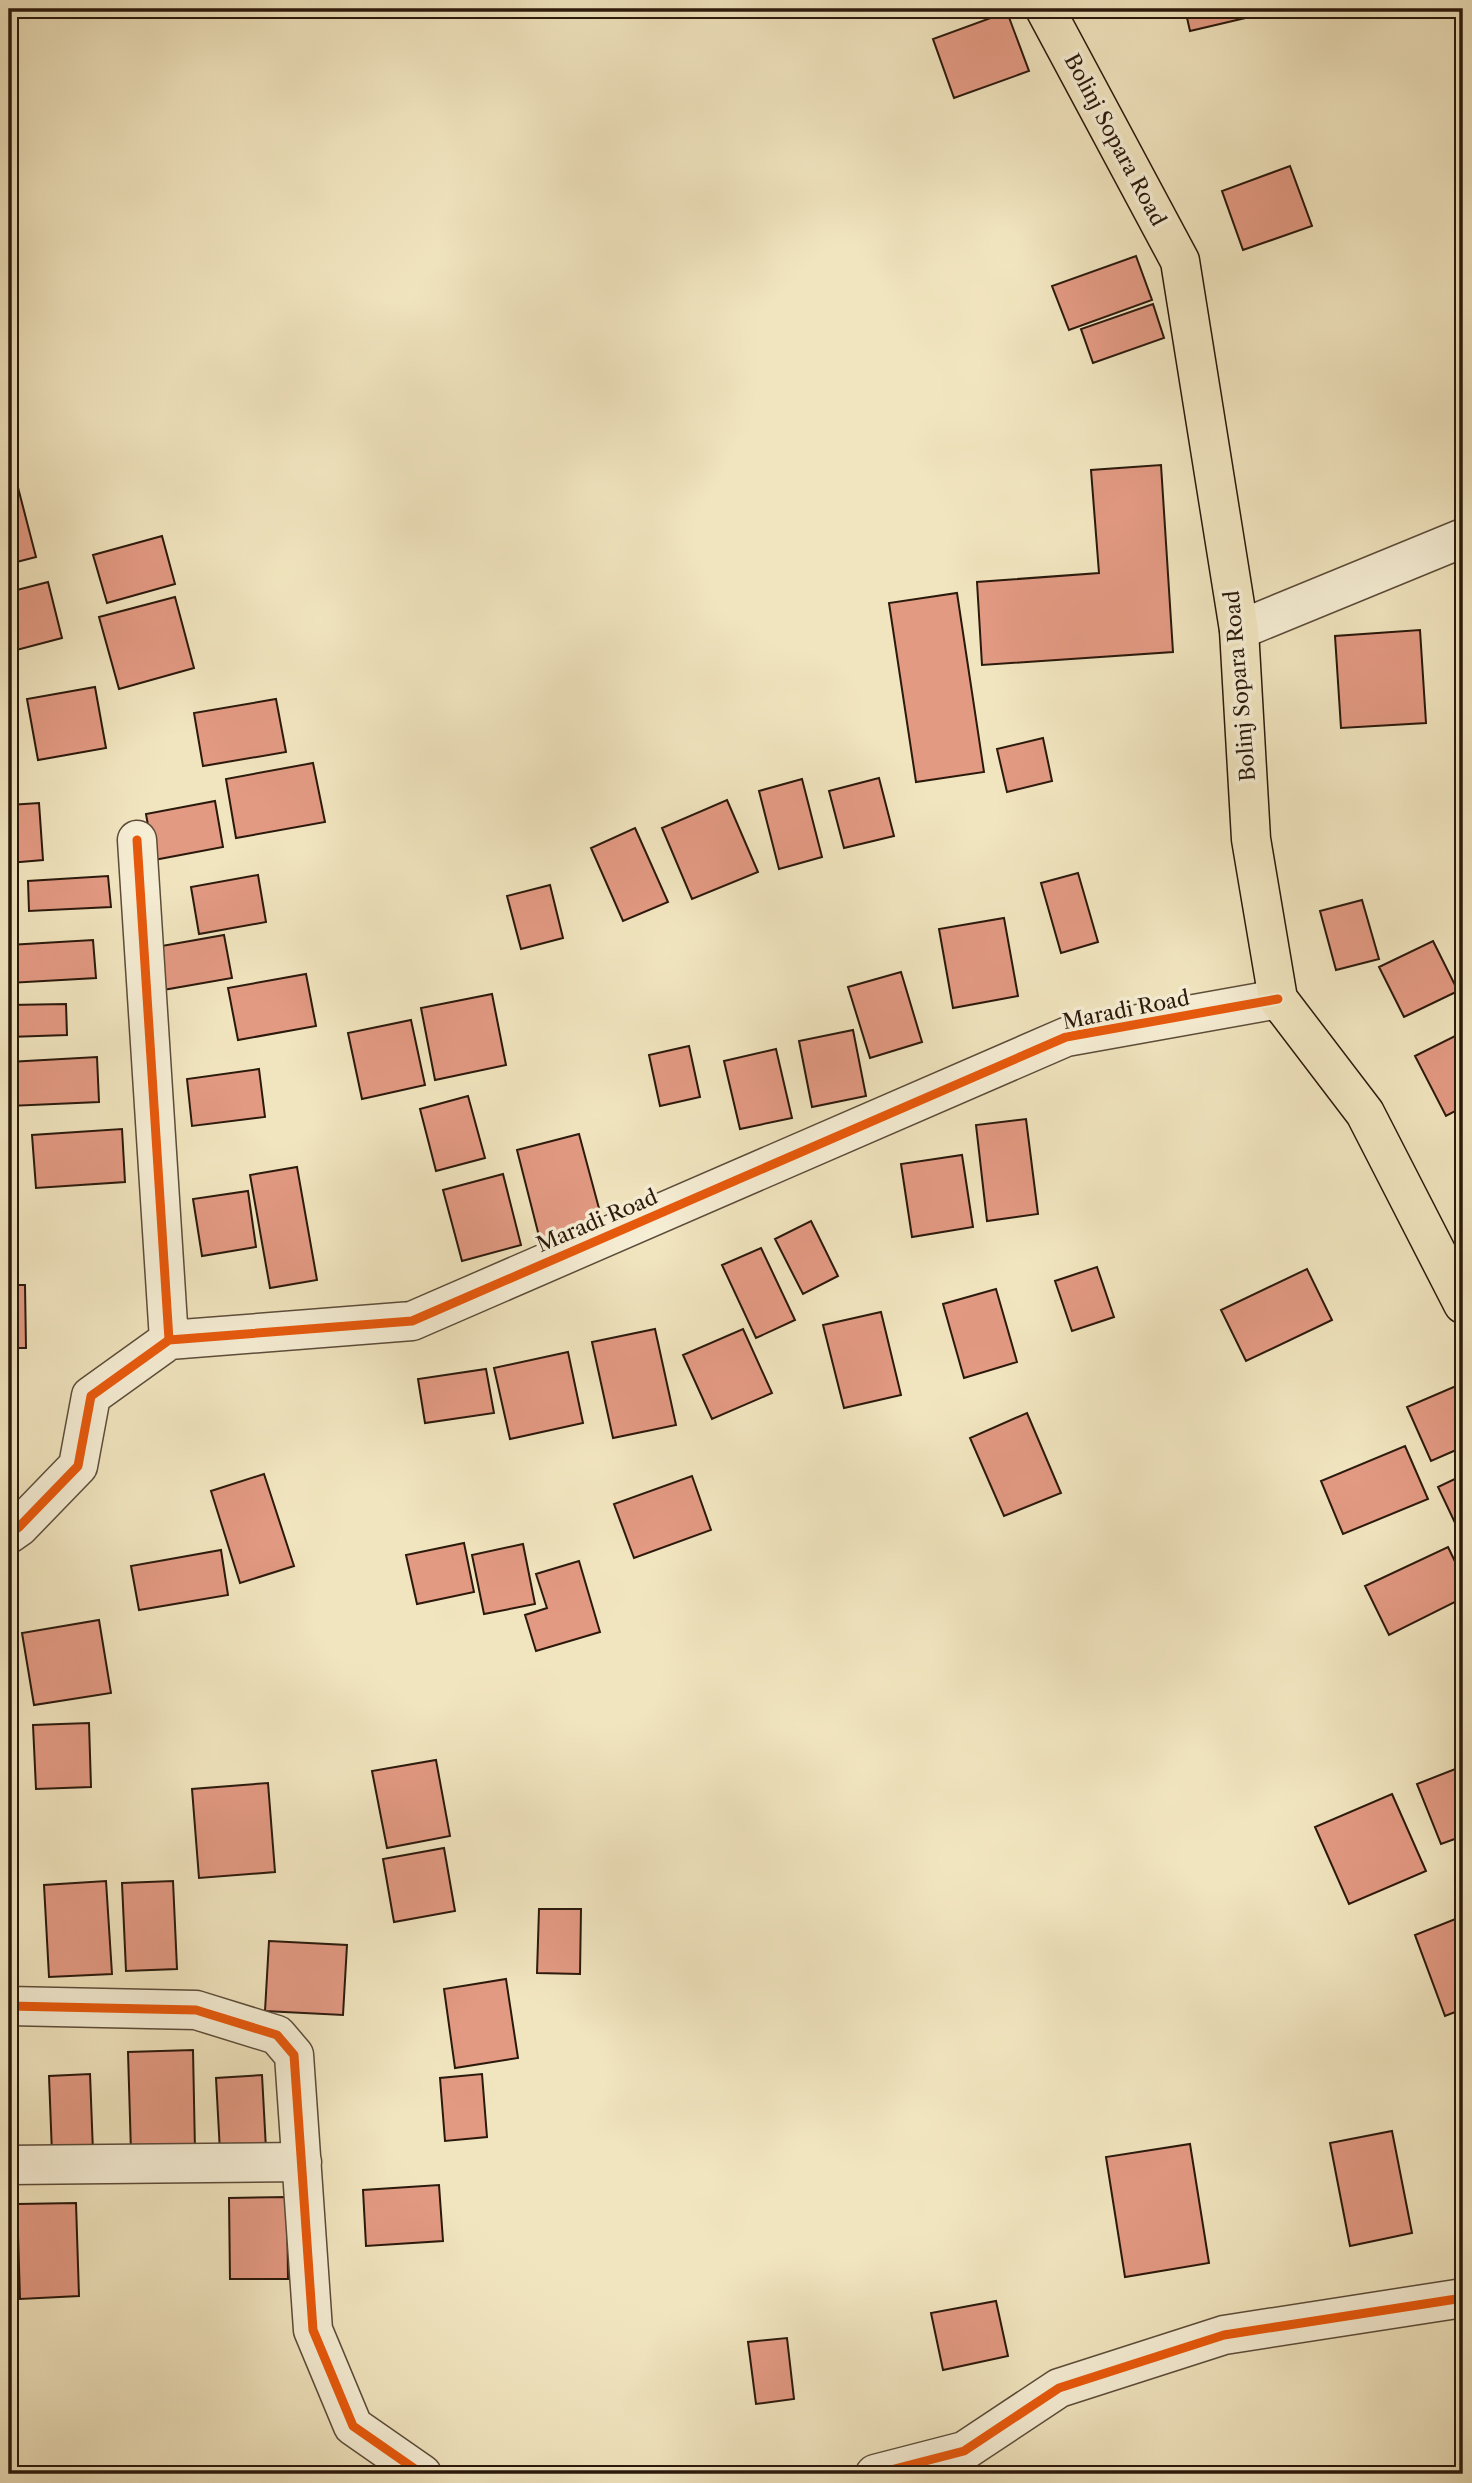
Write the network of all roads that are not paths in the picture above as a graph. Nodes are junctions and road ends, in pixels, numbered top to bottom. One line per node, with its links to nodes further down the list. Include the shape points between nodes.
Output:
1 (1045, 9): 3 (main road, Bolinj Sopara Road, via 1180,261)
2 (1463, 538): 3 (street)
3 (1239, 630): 5 (main road, Bolinj Sopara Road, via 1251,839)
4 (137, 840): 7 (street)
5 (1278, 999): 6 (main road, Bolinj Sopara Road, via 1365,1113); 7 (street, Maradi Road, via 1066,1037 412,1321)
6 (1463, 1304)
7 (169, 1340): 8 (street, via 91,1396 78,1466)
8 (9, 1534)
9 (9, 2006): 10 (street, via 196,2010 277,2035 294,2055)
10 (302, 2162): 11 (street); 13 (street, via 313,2330 353,2426)
11 (9, 2165)
12 (1463, 2298): 14 (street, via 1224,2335 1059,2388 964,2451)
13 (422, 2474)
14 (875, 2474)

